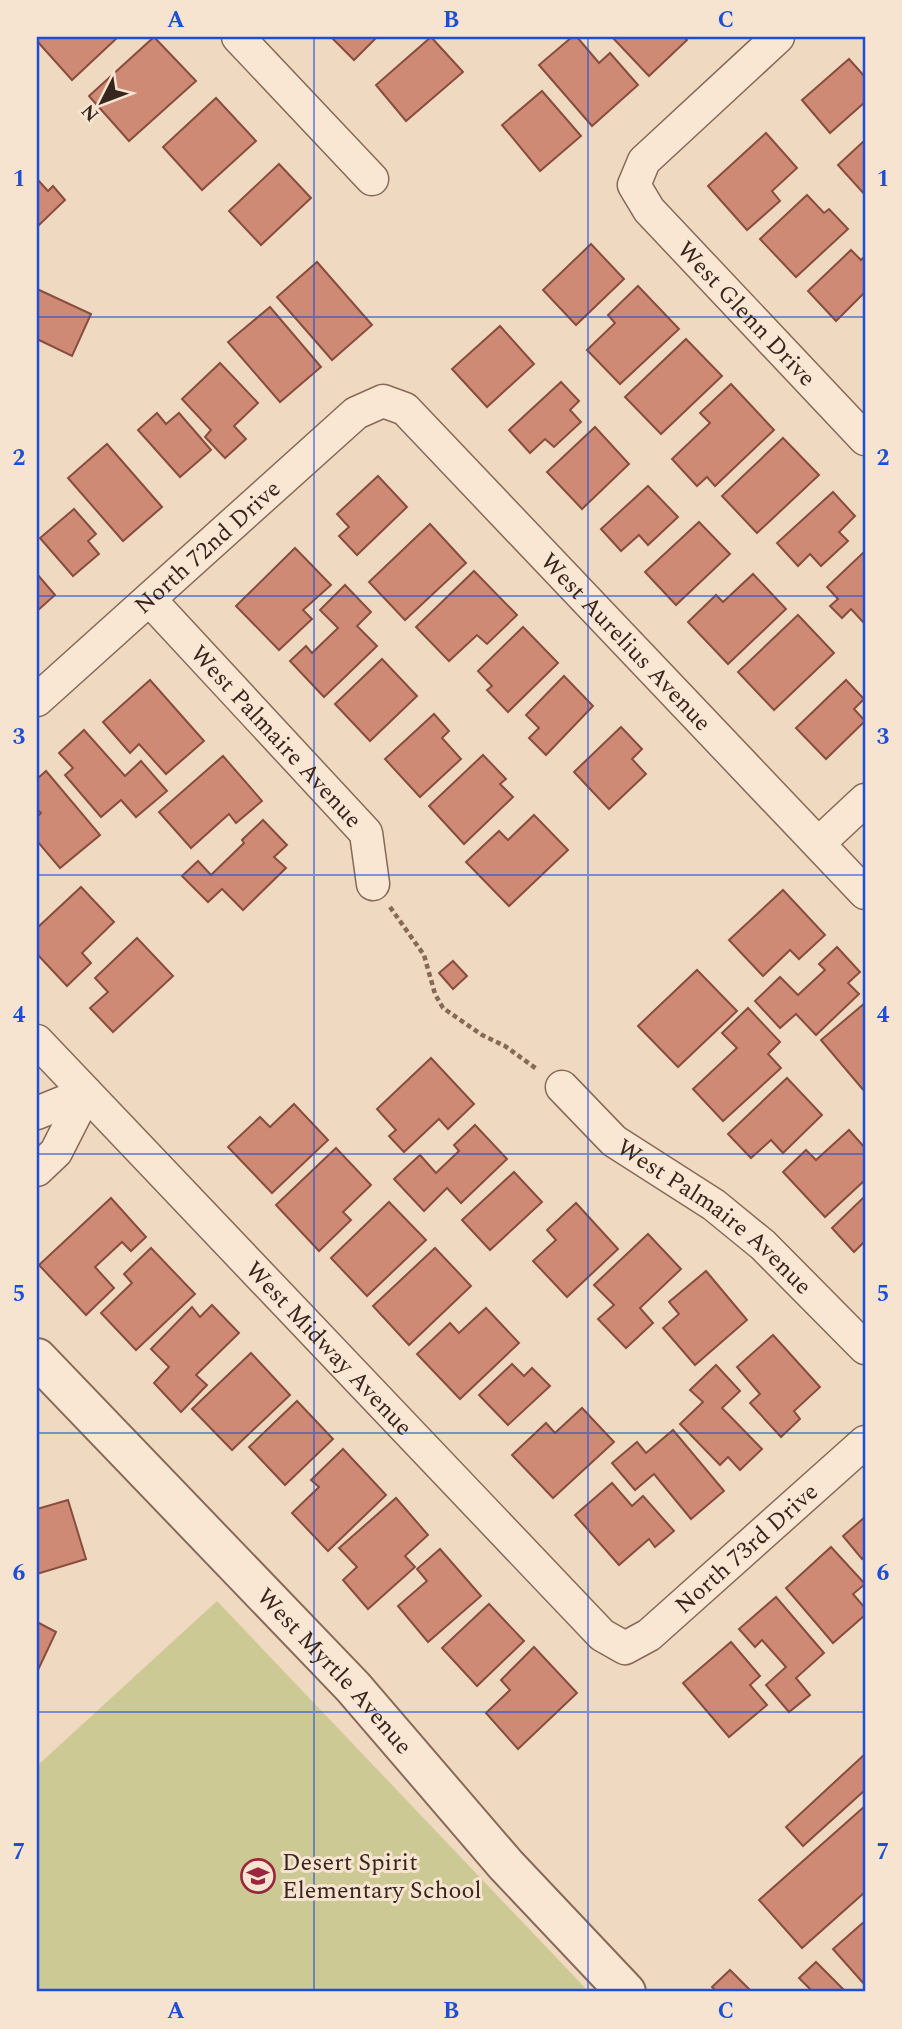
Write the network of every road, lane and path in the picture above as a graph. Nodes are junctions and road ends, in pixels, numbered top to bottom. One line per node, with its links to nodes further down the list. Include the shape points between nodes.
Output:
1 (238, 37): 3 (street)
2 (778, 37): 5 (street, West Glenn Drive, via 644,160 634,185 649,210)
3 (372, 179)
4 (383, 401): 6 (street, North 72nd Drive, via 356,413); 9 (street, West Aurelius Avenue, via 405,409)
5 (865, 439)
6 (150, 600): 7 (street, North 72nd Drive); 10 (street, West Palmaire Avenue, via 366,833)
7 (37, 700)
8 (865, 800): 9 (street)
9 (819, 844): 11 (street, West Aurelius Avenue)
10 (373, 884): 13 (path, via 424,955 443,1008)
11 (865, 892)
12 (37, 1041): 14 (street, West Midway Avenue)
13 (562, 1087): 17 (street, West Palmaire Avenue, via 614,1141 714,1205 764,1245)
14 (86, 1093): 15 (street); 16 (street, via 56,1152); 20 (street, West Midway Avenue, via 602,1635)
15 (37, 1113)
16 (37, 1170)
17 (865, 1348)
18 (37, 1358): 21 (street, West Myrtle Avenue, via 353,1687 506,1865)
19 (865, 1442): 20 (street, North 73rd Drive, via 649,1635)
20 (625, 1648)
21 (626, 1992)

